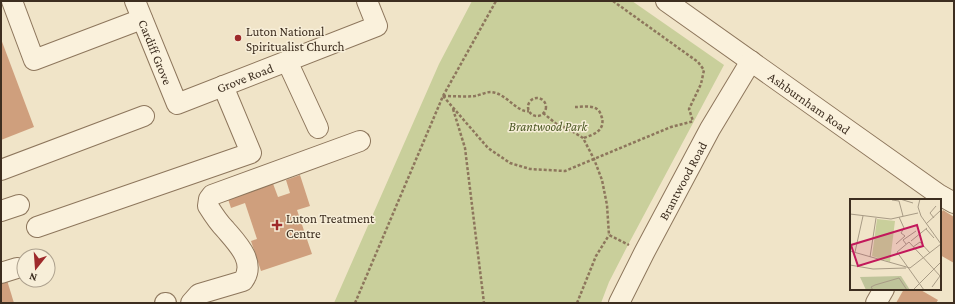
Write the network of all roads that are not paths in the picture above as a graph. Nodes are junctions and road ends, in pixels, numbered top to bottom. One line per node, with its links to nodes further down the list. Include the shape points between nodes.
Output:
1 (12, 1): 4 (street, via 34,60)
2 (367, 1): 5 (street, Grove Road, via 377,26)
3 (666, 1): 6 (street, Ashburnham Road)
4 (138, 10): 8 (street, Cardiff Grove)
5 (287, 61): 7 (street, Grove Road); 10 (street)
6 (751, 61): 13 (street, Ashburnham Road); 17 (street, Brantwood Road, via 702,125)
7 (223, 86): 8 (street, Grove Road); 14 (street, via 251,153)
8 (177, 104)
9 (144, 116): 12 (street)
10 (318, 128)
11 (360, 141): 16 (street, via 212,195 208,199 208,206 241,248 248,266 243,281 199,294)
12 (1, 170)
13 (942, 199)
14 (37, 227)
15 (883, 290): 18 (street)
16 (191, 303)
17 (619, 303)
18 (876, 303)

